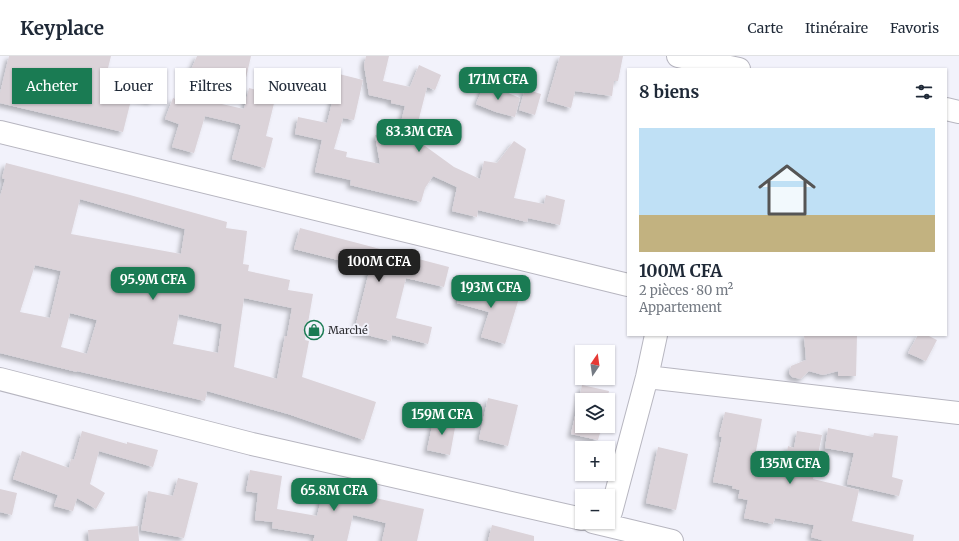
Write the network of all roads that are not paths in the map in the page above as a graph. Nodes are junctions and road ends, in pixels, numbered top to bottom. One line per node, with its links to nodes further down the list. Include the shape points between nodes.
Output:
1 (678, 56): 2 (street)
2 (706, 62): 3 (street)
3 (734, 68)
4 (947, 109): 5 (street)
5 (959, 112)
6 (0, 132): 7 (street)
7 (627, 285)
8 (656, 336): 9 (street)
9 (647, 378): 11 (street); 12 (street)
10 (0, 380): 13 (street, via 252,444)
11 (959, 413)
12 (615, 497)
13 (575, 519)
14 (615, 528): 15 (street)
15 (672, 541)

